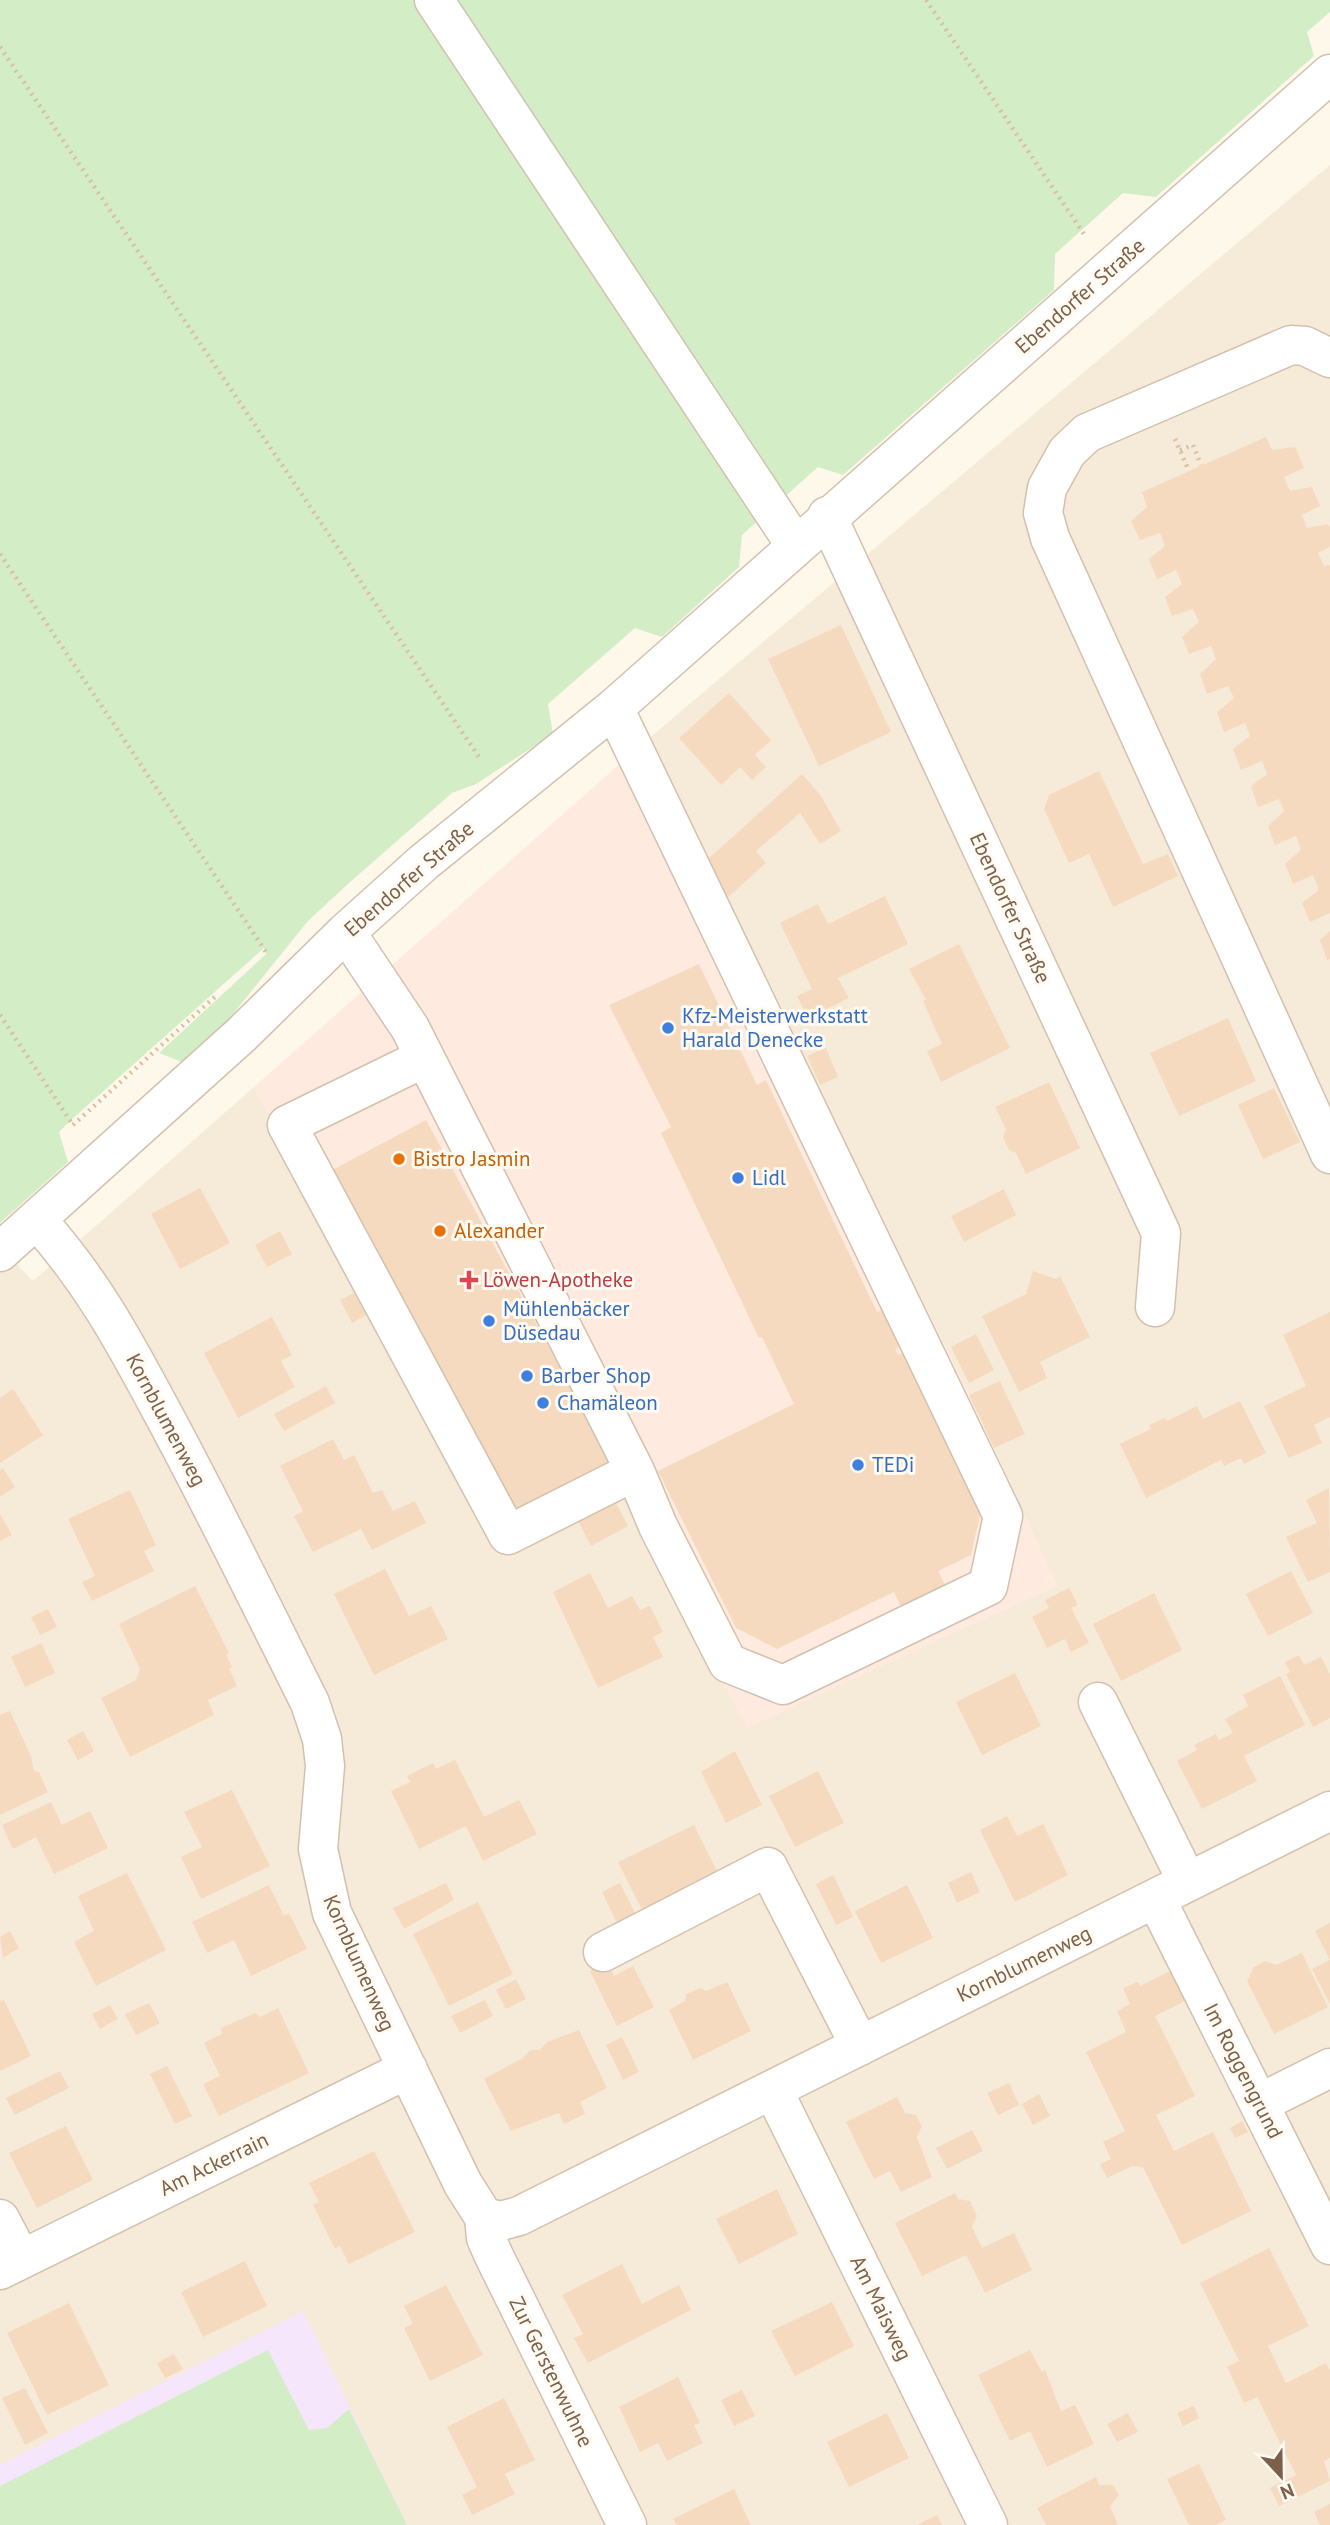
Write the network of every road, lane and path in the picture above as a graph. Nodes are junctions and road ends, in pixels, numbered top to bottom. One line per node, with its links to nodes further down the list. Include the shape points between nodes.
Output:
1 (434, 0): 10 (street)
2 (926, 0): 5 (path)
3 (0, 47): 13 (path)
4 (1330, 74): 5 (street, Ebendorfer Straße)
5 (1110, 270): 9 (street, Ebendorfer Straße)
6 (1330, 358): 22 (street, via 1306,346 1291,345 1087,433 1058,467 1047,488 1043,513 1050,538)
7 (1180, 450): 8 (path, via 1193,445)
8 (1201, 465)
9 (827, 516): 10 (street, Ebendorfer Straße); 26 (street, Ebendorfer Straße, via 1161,1233)
10 (796, 546): 12 (street, Ebendorfer Straße)
11 (0, 554): 15 (path)
12 (614, 708): 13 (street, Ebendorfer Straße); 27 (street, via 1003,1516 988,1586 783,1685 728,1663)
13 (504, 797): 14 (street, Ebendorfer Straße)
14 (346, 932): 18 (street, Ebendorfer Straße); 20 (street, via 410,1027)
15 (265, 951): 16 (path); 18 (path)
16 (255, 960)
17 (225, 988): 21 (path)
18 (287, 990): 23 (street, Ebendorfer Straße)
19 (0, 1016): 21 (path)
20 (424, 1058): 27 (street); 27 (street, via 287,1125 508,1535)
21 (73, 1125): 23 (path)
22 (1330, 1154)
23 (99, 1164): 24 (street, Ebendorfer Straße)
24 (37, 1220): 25 (street, Ebendorfer Straße); 34 (street, Kornblumenweg, via 88,1280 128,1348 310,1703 325,1766 318,1849 323,1882 332,1913)
25 (0, 1252)
26 (1155, 1307)
27 (635, 1471)
28 (1098, 1702): 30 (street)
29 (1330, 1811): 30 (street, Kornblumenweg)
30 (1172, 1890): 32 (street, Kornblumenweg); 36 (street, Im Roggengrund)
31 (603, 1952): 32 (street, via 768,1867)
32 (860, 2046): 35 (street, Kornblumenweg)
33 (1330, 2068): 36 (street)
34 (408, 2069): 37 (street, Kornblumenweg, via 473,2204); 40 (street, Am Ackerrain)
35 (773, 2090): 37 (street, Kornblumenweg, via 519,2216 501,2221); 42 (street, Am Maisweg)
36 (1260, 2103): 39 (street, Im Roggengrund)
37 (484, 2217): 41 (street, Zur Gerstenwuhne, via 494,2256)
38 (0, 2219): 40 (street, Am Ackerrain)
39 (1330, 2245)
40 (10, 2265)
41 (627, 2525)
42 (988, 2525)

